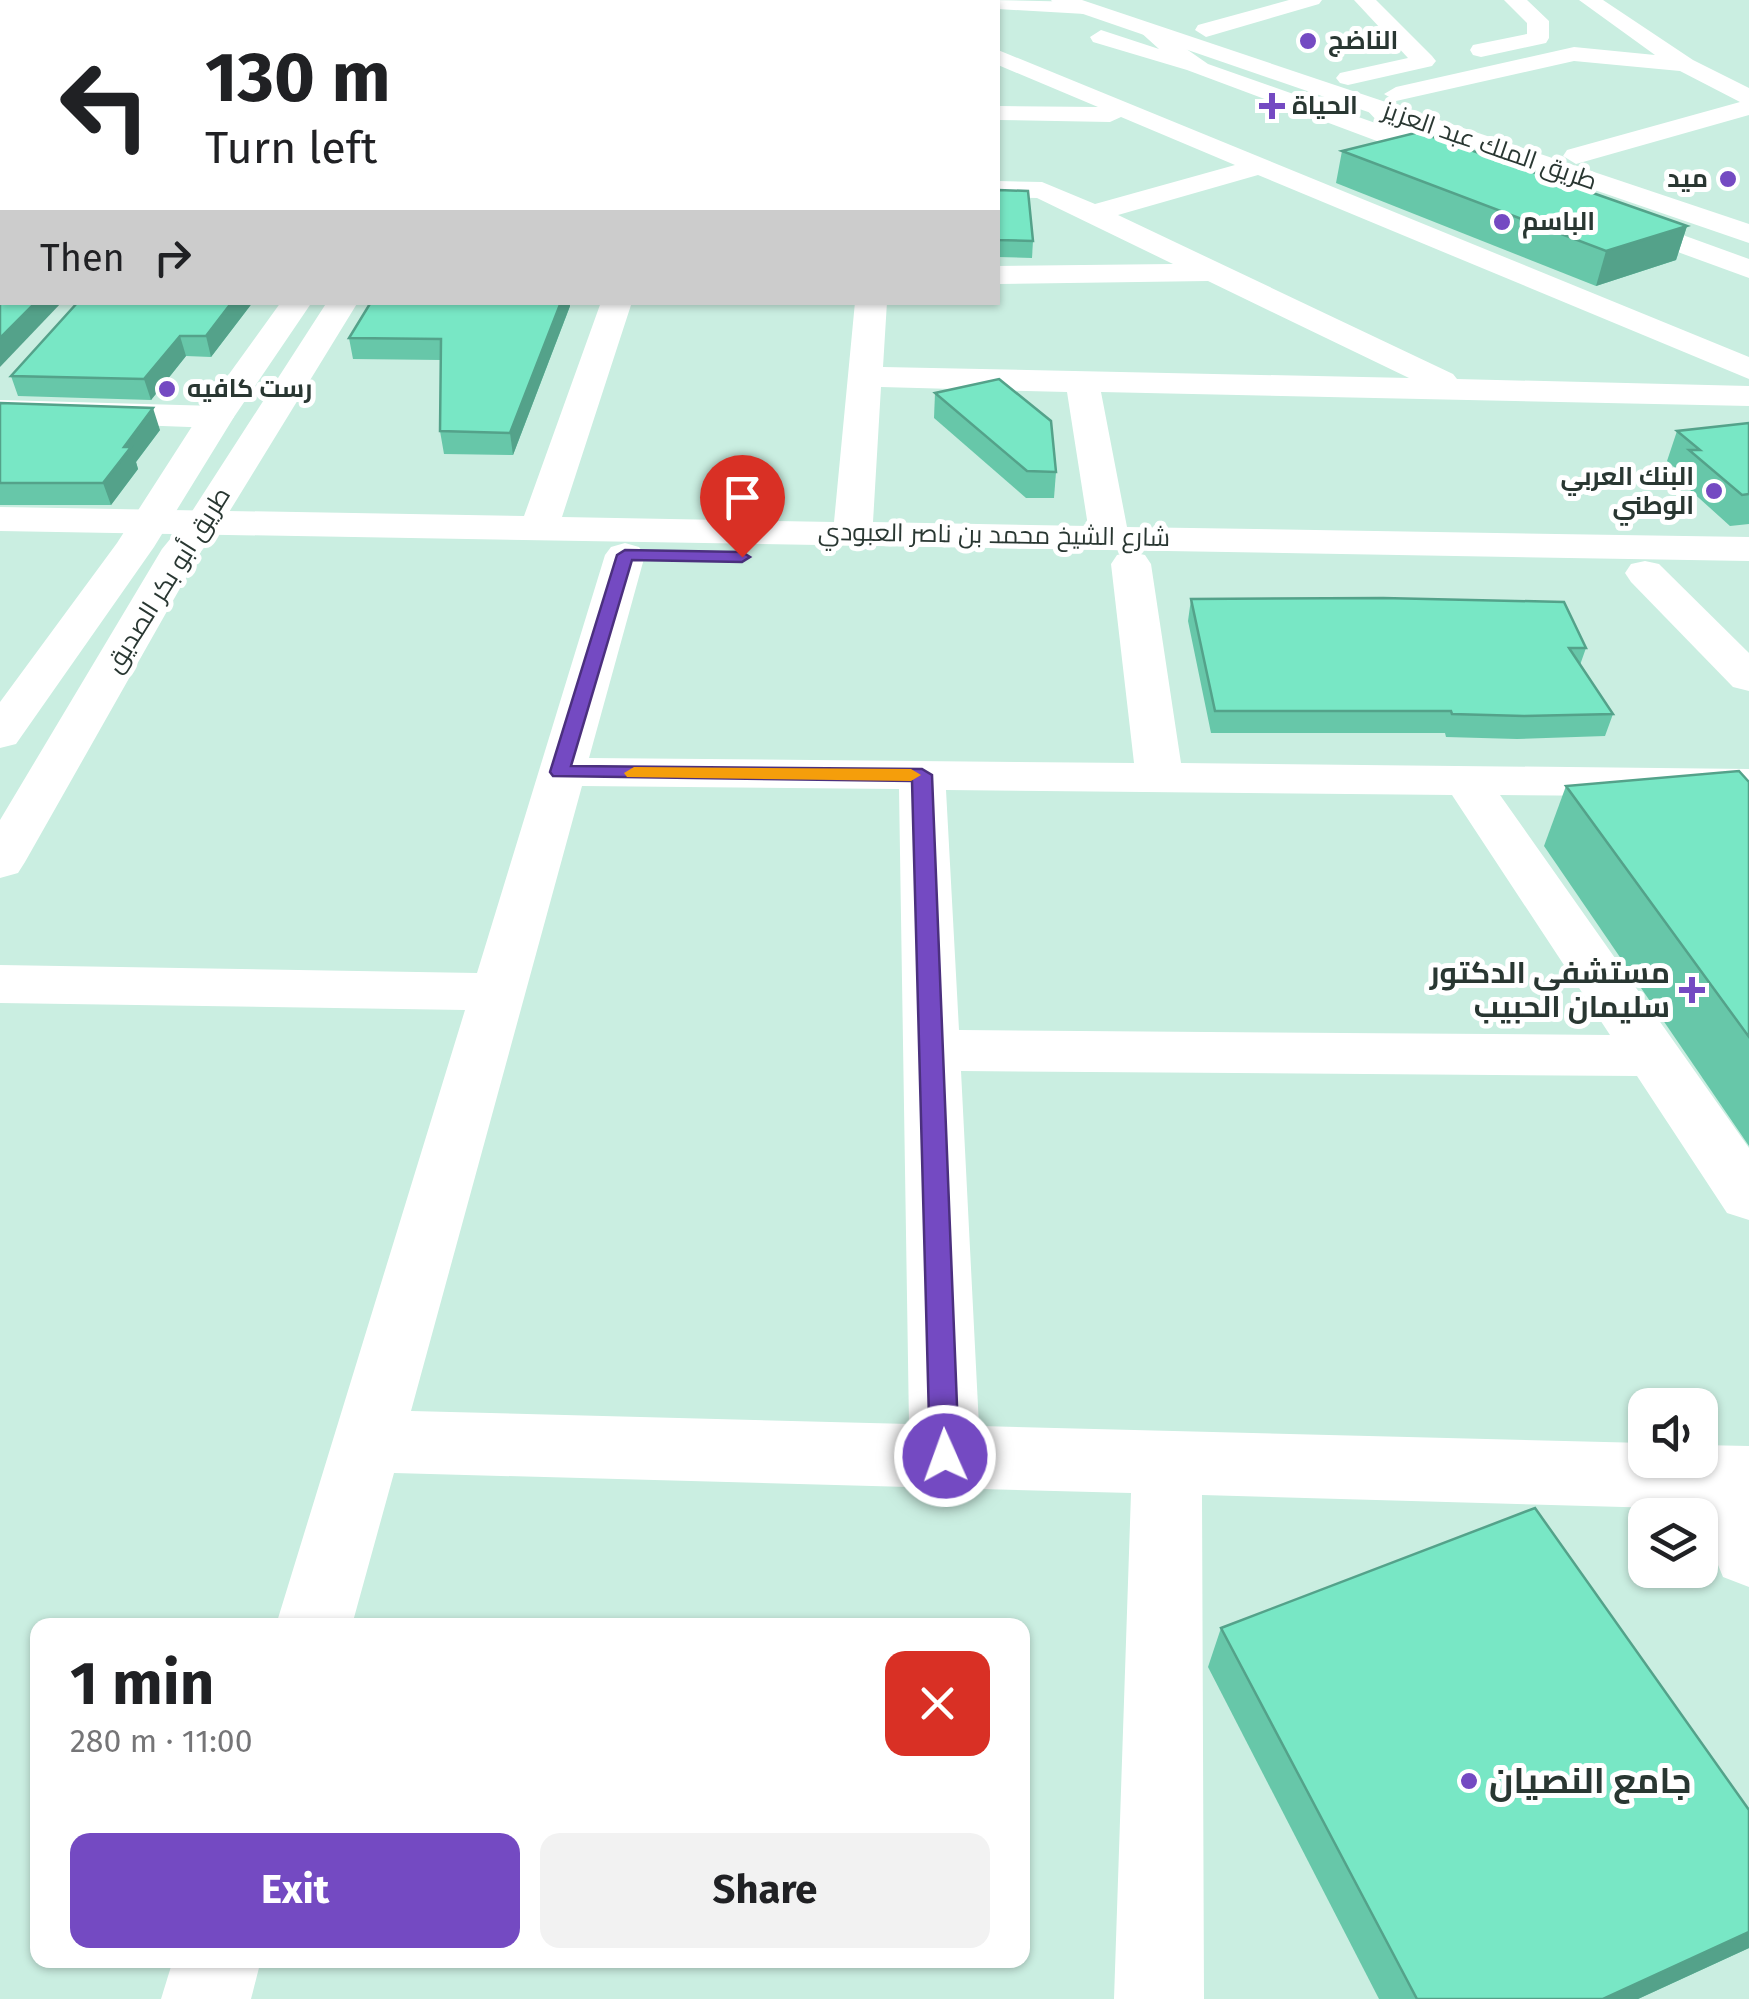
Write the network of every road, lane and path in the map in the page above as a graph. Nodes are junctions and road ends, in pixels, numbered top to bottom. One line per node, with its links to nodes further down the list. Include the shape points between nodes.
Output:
1 (1120, 0): 13 (main road, طريق الملك عبد العزيز)
2 (1364, 0): 17 (main road)
3 (1514, 0): 17 (main road, via 1546,36)
4 (1589, 0): 18 (main road)
5 (1630, 0): 11 (main road)
6 (1299, 1): 13 (main road)
7 (1000, 3): 8 (main road, طريق الملك عبد العزيز)
8 (1073, 4): 12 (main road, طريق الملك عبد العزيز)
9 (1566, 8): 10 (main road)
10 (1588, 25)
11 (1674, 29)
12 (1150, 30): 19 (main road); 23 (main road, طريق الملك عبد العزيز)
13 (1206, 30): 21 (main road, طريق الملك عبد العزيز)
14 (1101, 37): 19 (main road)
15 (1717, 55): 20 (main road)
16 (1000, 57): 26 (main road)
17 (1443, 58): 21 (main road)
18 (1685, 64): 22 (main road); 23 (main road, via 1574,54)
19 (1200, 70): 27 (main road)
20 (1749, 72)
21 (1348, 78): 23 (main road, طريق الملك عبد العزيز)
22 (1749, 97)
23 (1386, 101): 27 (main road); 28 (main road, طريق الملك عبد العزيز); 35 (main road, طريق الملك عبد العزيز)
24 (1749, 106): 28 (main road)
25 (1000, 113): 26 (main road)
26 (1138, 115): 29 (main road)
27 (1418, 148): 30 (main road)
28 (1576, 156): 34 (main road, طريق الملك عبد العزيز)
29 (1260, 166): 33 (main road); 43 (main road)
30 (1530, 188)
31 (1000, 189): 33 (main road, via 1042,190)
32 (1586, 209): 36 (main road)
33 (1092, 214): 37 (main road)
34 (1749, 215)
35 (1749, 234)
36 (1749, 269)
37 (1217, 273): 38 (main road); 46 (main road)
38 (1000, 275)
39 (295, 305): 49 (main road, طريق أبو بكر الصديق)
40 (341, 305): 53 (main road, طريق أبو بكر الصديق)
41 (615, 305): 51 (main road)
42 (872, 305): 44 (main road)
43 (1749, 370)
44 (864, 377): 45 (main road); 52 (main road)
45 (1082, 382): 46 (main road); 56 (main road)
46 (1460, 390): 48 (main road)
47 (4, 394): 49 (main road)
48 (1749, 396)
49 (216, 417): 53 (main road, طريق أبو بكر الصديق)
50 (0, 520): 53 (main road, شارع الشيخ محمد بن ناصر العبودي)
51 (538, 529): 52 (main road, شارع الشيخ محمد بن ناصر العبودي); 53 (main road, شارع الشيخ محمد بن ناصر العبودي)
52 (853, 532): 56 (main road, شارع الشيخ محمد بن ناصر العبودي)
53 (167, 535): 54 (main road, شارع الشيخ محمد بن ناصر العبودي); 57 (main road, شارع الشيخ محمد بن ناصر العبودي); 61 (main road, طريق أبو بكر الصديق); 67 (main road, طريق أبو بكر الصديق)
54 (0, 544)
55 (1749, 549): 56 (main road, شارع الشيخ محمد بن ناصر العبودي)
56 (1120, 551): 57 (main road, شارع الشيخ محمد بن ناصر العبودي); 58 (main road, شارع الشيخ محمد بن ناصر العبودي); 64 (main road)
57 (625, 555): 62 (main road)
58 (1645, 572): 59 (main road, شارع الشيخ محمد بن ناصر العبودي); 60 (main road)
59 (1749, 575)
60 (1749, 678)
61 (0, 734)
62 (560, 772): 63 (main road); 69 (main road)
63 (922, 775): 64 (main road); 70 (main road)
64 (1158, 777): 65 (main road)
65 (1466, 780): 66 (main road); 71 (main road)
66 (1749, 782)
67 (0, 862)
68 (0, 984): 69 (main road)
69 (496, 992): 73 (main road)
70 (931, 1050): 71 (main road); 74 (main road)
71 (1653, 1056): 72 (main road)
72 (1749, 1196)
73 (367, 1441): 74 (main road); 78 (main road)
74 (945, 1456): 75 (main road)
75 (1166, 1462): 76 (main road); 81 (main road)
76 (1734, 1477): 77 (main road)
77 (1749, 1553)
78 (316, 1618)
79 (215, 1968): 80 (main road)
80 (206, 1999)
81 (1160, 1999)

